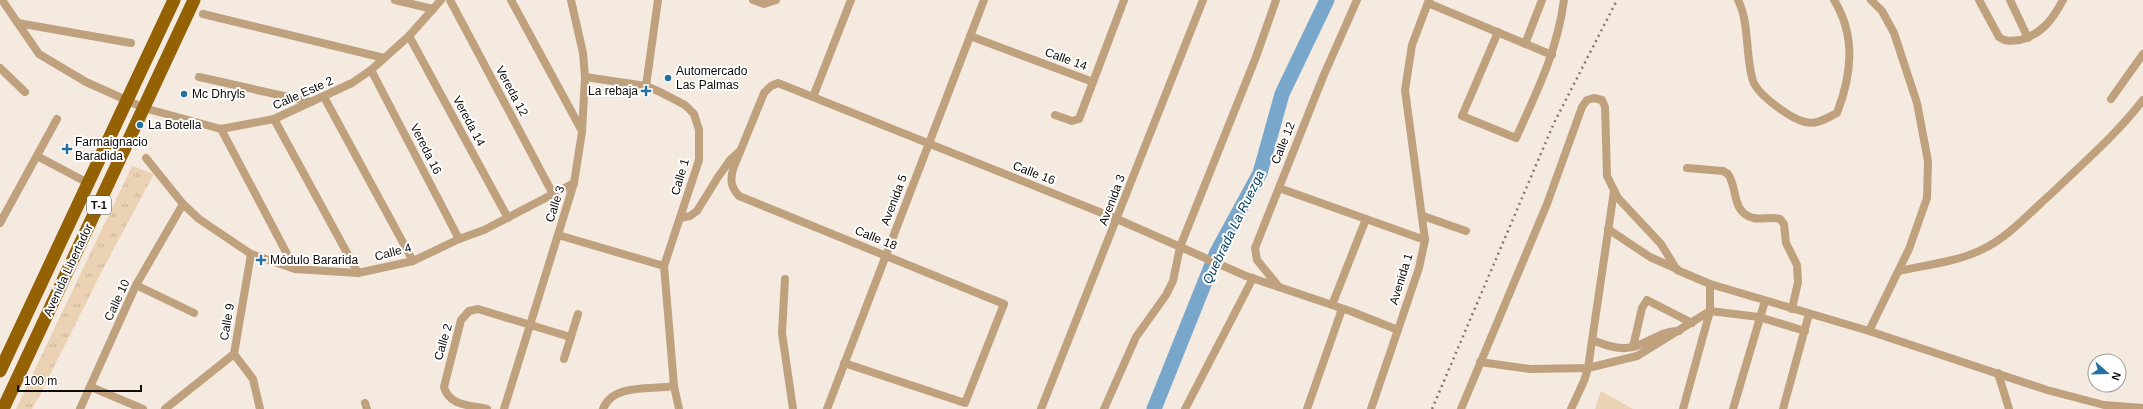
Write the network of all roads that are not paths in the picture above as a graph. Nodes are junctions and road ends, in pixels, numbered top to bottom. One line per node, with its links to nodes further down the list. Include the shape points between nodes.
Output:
1 (2, 0): 28 (street, Calle Este 2)
2 (174, 0): 49 (main road, Avenida Libertador / T-1)
3 (194, 0): 51 (main road, Avenida Libertador / T-1)
4 (395, 0): 26 (street)
5 (450, 0): 66 (street, Vereda 12)
6 (511, 0): 56 (street)
7 (571, 0): 41 (street, Calle 3, via 583,53)
8 (658, 0): 43 (street)
9 (753, 0): 10 (street, via 764,4)
10 (776, 0)
11 (851, 0): 46 (street)
12 (984, 0): 31 (street, Avenida 5)
13 (1124, 0): 42 (street, Calle 14)
14 (1203, 0): 71 (street, Avenida 3)
15 (1276, 0): 79 (street, via 1256,57)
16 (1357, 0): 64 (street, Calle 12)
17 (1542, 0): 34 (street)
18 (1564, 0): 36 (street)
19 (1738, 0): 20 (street, via 1754,82 1759,92 1787,114 1806,122 1822,121 1837,113 1850,71 1850,42 1842,13)
20 (1834, 0)
21 (1871, 0): 86 (street, via 1882,11 1894,33 1917,103 1928,161 1927,198)
22 (1979, 0): 32 (street, via 1998,37 2008,41)
23 (2010, 0): 32 (street)
24 (2063, 0): 32 (street, via 2048,24)
25 (1429, 1): 29 (street); 68 (street, Avenida 1, via 1412,45 1405,90)
26 (436, 4): 30 (street, Calle Este 2)
27 (203, 14): 37 (street)
28 (18, 23): 33 (street); 49 (street, Calle Este 2, via 40,54 86,82)
29 (1498, 32): 34 (street); 36 (street, via 1462,116 1516,138)
30 (409, 36): 37 (street, Calle Este 2); 69 (street, Vereda 14)
31 (970, 36): 42 (street, Calle 14); 57 (street, Avenida 5)
32 (2028, 38)
33 (130, 43)
34 (1524, 44): 36 (street)
35 (2143, 54): 47 (street)
36 (1552, 55)
37 (384, 58): 39 (street, Calle Este 2)
38 (0, 68): 44 (street)
39 (371, 70): 45 (street, Calle Este 2); 77 (street, Vereda 16)
40 (199, 77): 50 (street)
41 (584, 77): 43 (street, Calle 1); 56 (street, Calle 3)
42 (1093, 82): 52 (street, via 1079,119 1072,121)
43 (646, 86): 70 (street, Calle 1, via 686,105 694,114 699,130 699,160)
44 (24, 92)
45 (324, 97): 50 (street, Calle Este 2); 82 (street)
46 (813, 97): 57 (street, Calle 16); 58 (street, Calle 16, via 778,83 771,86 764,93)
47 (2111, 99)
48 (2143, 100): 86 (street, via 2103,144 2022,222 1994,244 1951,261)
49 (127, 101): 51 (street, Calle Este 2); 62 (main road, Avenida Libertador / T-1)
50 (311, 102): 54 (street, Calle Este 2)
51 (144, 108): 55 (street, Calle Este 2); 123 (main road, Avenida Libertador / T-1)
52 (1055, 115)
53 (57, 118): 59 (street)
54 (274, 119): 55 (street, Calle Este 2); 87 (street)
55 (221, 129): 84 (street)
56 (582, 132): 63 (street, Calle 3)
57 (928, 145): 71 (street, Calle 16); 81 (street, Avenida 5)
58 (742, 149): 70 (street, via 730,160 697,211); 81 (street, Calle 18, via 731,180 733,189 739,196)
59 (37, 156): 62 (street); 73 (street)
60 (146, 158): 67 (street, Calle 4)
61 (1687, 168): 96 (street, via 1723,171 1731,178 1738,208 1743,213 1755,218 1774,217 1784,224 1786,243 1797,265 1798,282)
62 (88, 183): 117 (main road, Avenida Libertador / T-1)
63 (574, 183): 66 (street, Calle 4); 76 (street, Calle 3)
64 (1279, 188): 72 (street); 92 (street, Calle 12, via 1256,248 1257,260)
65 (1614, 191): 74 (street); 85 (street, via 1661,244); 114 (street, via 1607,176 1605,107 1602,100 1594,98 1587,100 1582,107 1547,204)
66 (553, 194): 69 (street, Calle 4)
67 (183, 204): 80 (street, Calle 4, via 220,235); 91 (street, Calle 10)
68 (1423, 216): 75 (street); 78 (street, Avenida 1)
69 (508, 218): 77 (street, Calle 4)
70 (680, 218): 83 (street, Calle 1)
71 (1117, 219): 79 (street, Calle 16); 134 (street, Avenida 3)
72 (1366, 219): 78 (street); 94 (street)
73 (0, 223)
74 (1608, 229): 85 (street, via 1650,257); 108 (street)
75 (1466, 231)
76 (558, 235): 83 (street); 103 (street, Calle 3)
77 (459, 239): 82 (street, Calle 4)
78 (1425, 240): 104 (street, Avenida 1)
79 (1180, 247): 88 (street, Calle 16); 135 (street, via 1166,295 1136,337)
80 (251, 254): 84 (street, Calle 4); 111 (street, Calle 9)
81 (886, 255): 115 (street, Avenida 5); 121 (street, Calle 18, via 1004,304)
82 (412, 261): 87 (street, Calle 4)
83 (664, 266): 119 (street, Calle 1)
84 (295, 269): 87 (street, Calle 4)
85 (1677, 270): 90 (street)
86 (1899, 271): 106 (street)
87 (358, 273)
88 (1250, 277): 92 (street, Calle 16); 136 (street)
89 (784, 279): 132 (street, via 782,333)
90 (1710, 284): 93 (street); 97 (street)
91 (136, 285): 98 (street); 120 (street, Calle 10)
92 (1279, 287): 94 (street)
93 (1765, 301): 96 (street); 101 (street)
94 (1332, 305): 95 (street)
95 (1342, 309): 104 (street); 137 (street)
96 (1792, 309): 100 (street)
97 (1710, 311): 101 (street); 102 (street); 141 (street)
98 (194, 313)
99 (578, 314): 107 (street)
100 (1809, 314): 105 (street); 106 (street)
101 (1759, 317): 105 (street); 142 (street)
102 (1692, 323): 109 (street); 110 (street, via 1648,300 1642,308)
103 (530, 325): 107 (street, Calle 2); 128 (street, Calle 2, via 478,309 469,311 461,320 446,373 445,391 452,401); 129 (street, Calle 3)
104 (1398, 330): 138 (street, Avenida 1)
105 (1805, 331): 143 (street)
106 (1869, 331): 118 (street)
107 (570, 337): 112 (street)
108 (1592, 340): 110 (street, via 1615,348); 116 (street)
109 (1658, 340): 110 (street); 113 (street, via 1637,356)
110 (1630, 348): 113 (street)
111 (234, 354): 126 (street, Calle 9); 127 (street, via 253,379)
112 (564, 359)
113 (1623, 359): 116 (street)
114 (1480, 362): 116 (street, via 1530,369); 139 (street)
115 (844, 363): 121 (street); 133 (street, Avenida 5)
116 (1588, 368): 140 (street)
117 (0, 371)
118 (1998, 373): 122 (street, via 2047,390 2104,405); 144 (street)
119 (674, 386): 130 (street, via 621,391 613,394); 131 (street, Calle 1)
120 (91, 387): 124 (street, Calle 10); 125 (street)
121 (965, 406)
122 (2143, 408)
123 (3, 409)
124 (80, 409)
125 (143, 409)
126 (165, 409)
127 (260, 409)
128 (487, 409)
129 (504, 409)
130 (603, 409)
131 (679, 409)
132 (793, 409)
133 (827, 409)
134 (1041, 409)
135 (1104, 409)
136 (1185, 409)
137 (1307, 409)
138 (1370, 409)
139 (1461, 409)
140 (1571, 409)
141 (1683, 409)
142 (1733, 409)
143 (1783, 409)
144 (2009, 409)

